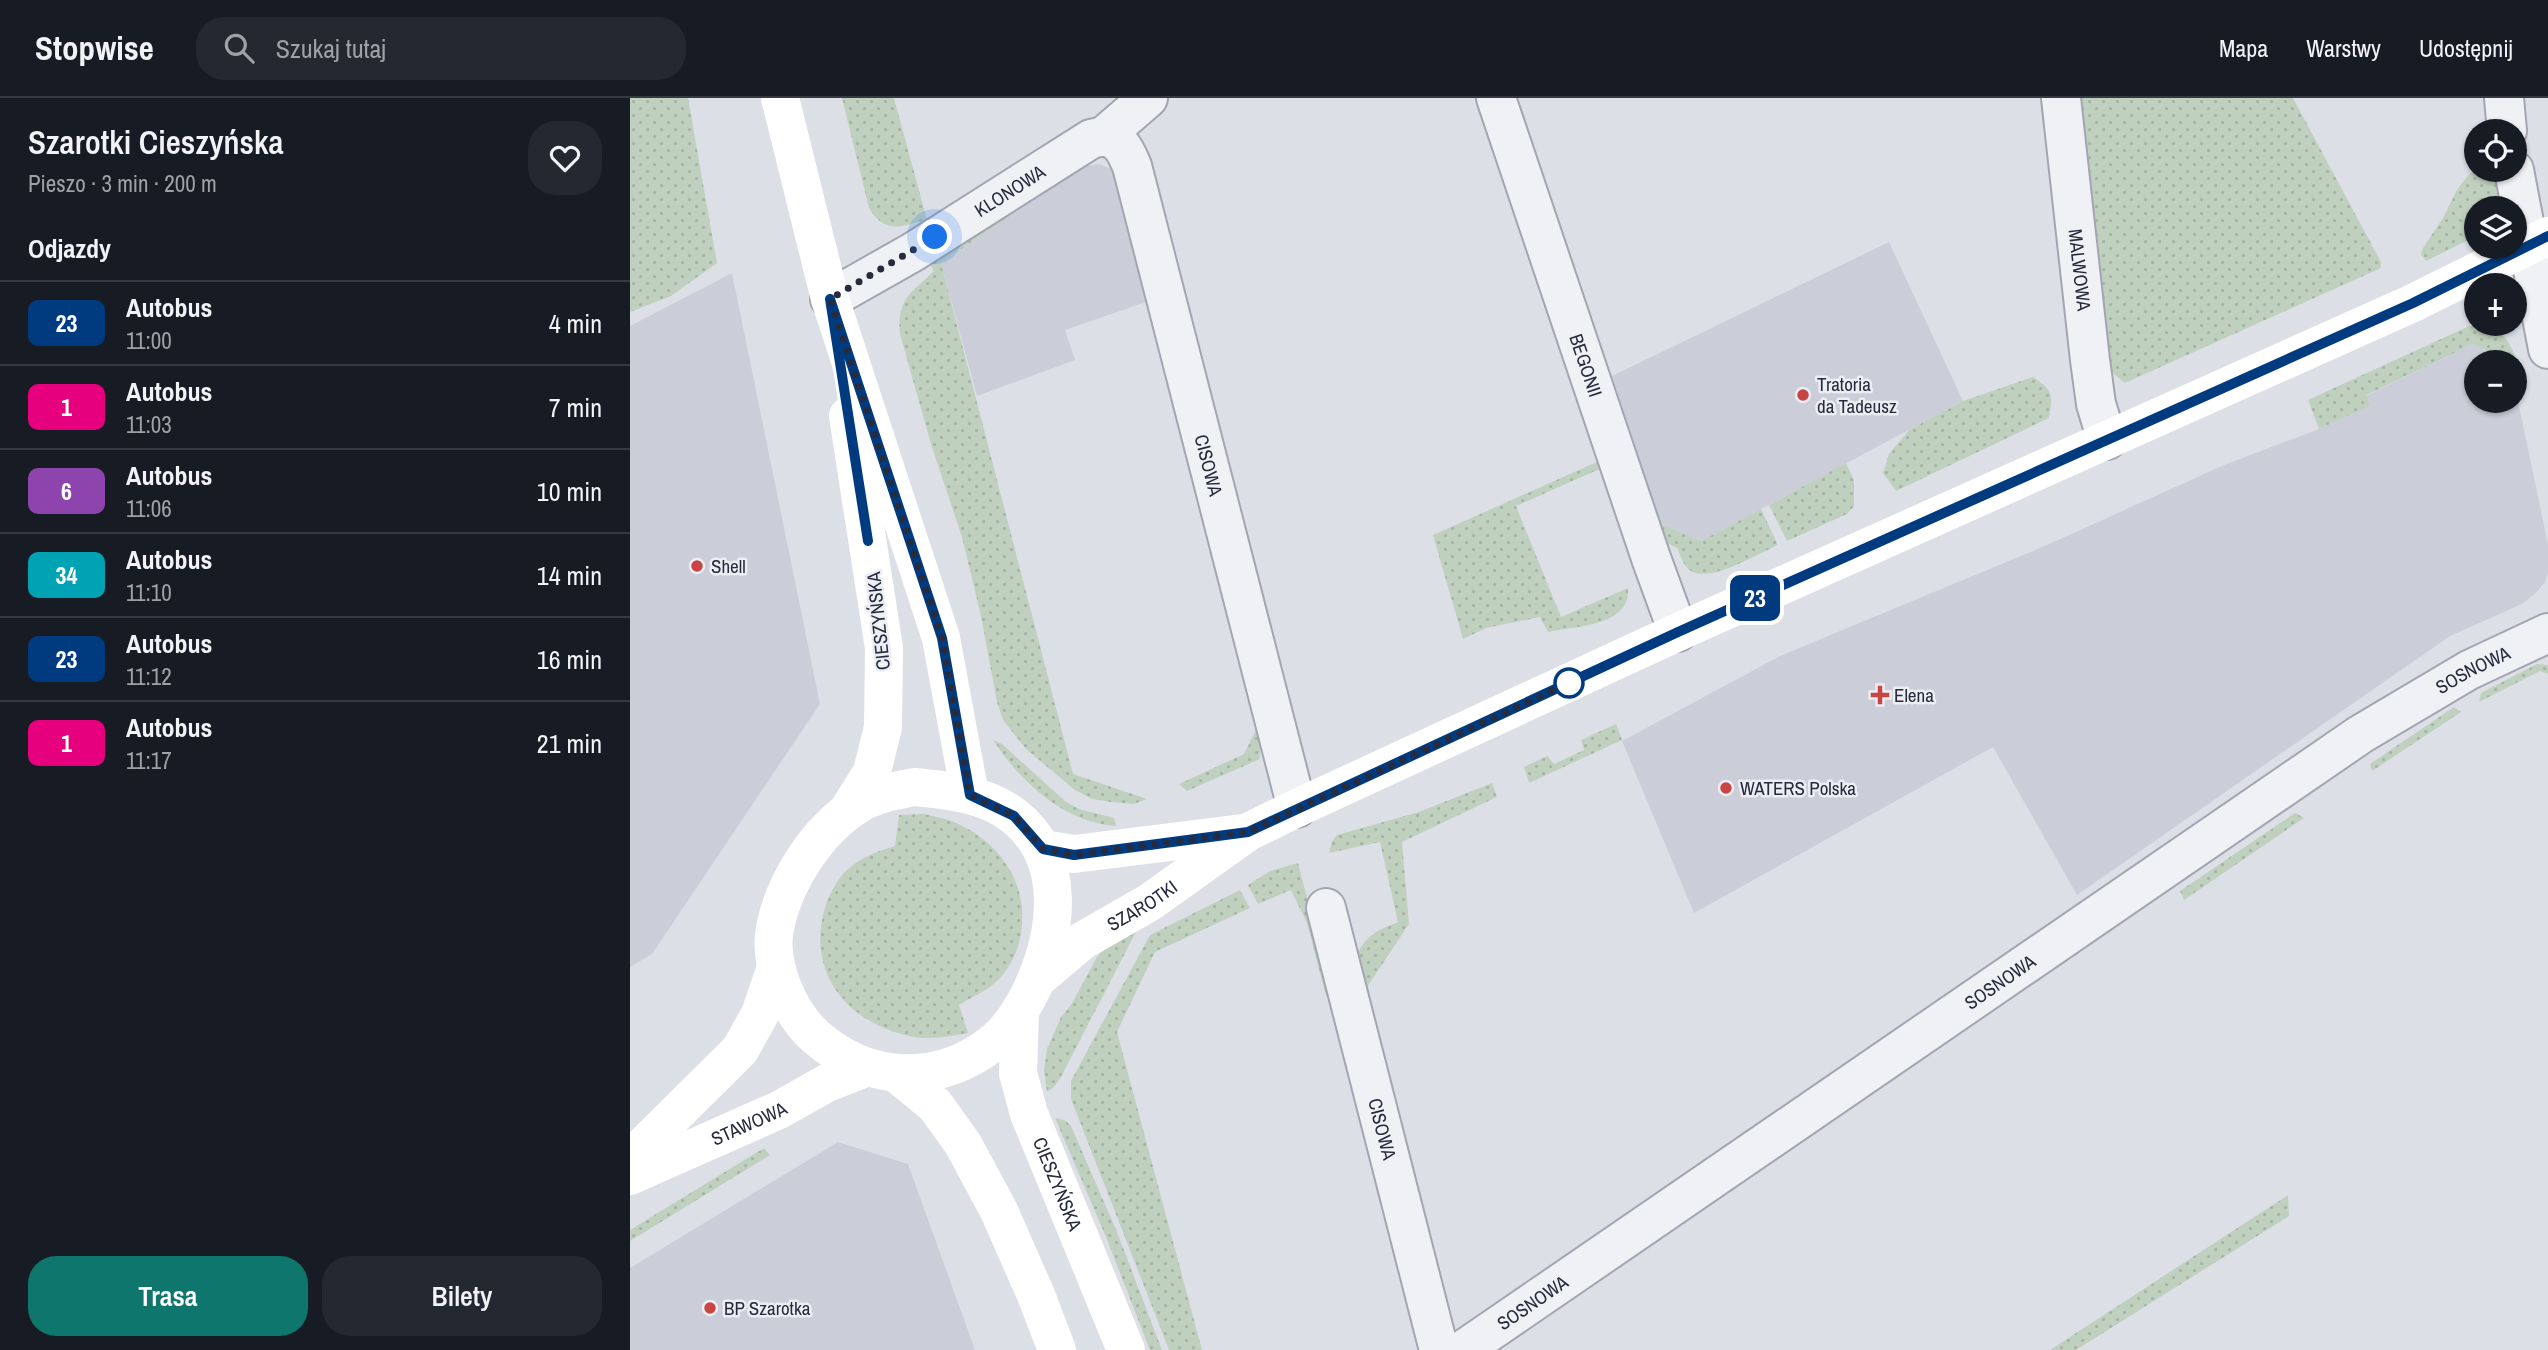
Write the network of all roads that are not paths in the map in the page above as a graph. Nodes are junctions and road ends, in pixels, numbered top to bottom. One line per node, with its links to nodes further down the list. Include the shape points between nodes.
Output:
1 (780, 98): 10 (main road, CIESZYŃSKA)
2 (1147, 98): 7 (street, KLONOWA)
3 (1496, 98): 13 (street, BEGONII)
4 (2061, 98): 12 (street, MALWOWA, via 2090,360)
5 (2504, 98): 6 (street)
6 (2506, 119)
7 (1104, 136): 10 (street, KLONOWA, via 1091,139); 16 (street, CISOWA, via 1124,145 1132,166)
8 (2518, 182): 9 (street)
9 (2538, 241): 11 (street); 12 (main road, SZAROTKI, via 2413,303)
10 (830, 299): 15 (main road, CIESZYŃSKA, via 942,638); 17 (main road, CIESZYŃSKA, via 884,648 883,727 872,772)
11 (2548, 349)
12 (2107, 440): 13 (main road, SZAROTKI)
13 (1678, 632): 16 (main road, SZAROTKI)
14 (2548, 633): 29 (street, SOSNOWA, via 2469,670 2361,734)
15 (970, 795): 17 (main road, via 914,788 880,796); 19 (main road, via 1014,816)
16 (1297, 808): 18 (main road, SZAROTKI)
17 (847, 812): 21 (main road, via 810,848 788,888 774,929)
18 (1248, 832): 19 (main road, SZAROTKI, via 1074,855); 22 (main road, SZAROTKI, via 1150,902 1082,941)
19 (1043, 849): 22 (main road, via 1050,871 1051,937)
20 (1326, 908): 28 (street, CISOWA)
21 (776, 967): 23 (main road, via 788,1000 807,1029 831,1049); 24 (main road, via 760,1014 740,1050)
22 (1028, 997): 23 (main road, STAWOWA, via 996,1040 966,1061 931,1072); 27 (main road, CIESZYŃSKA, via 1018,1073 1029,1114)
23 (881, 1071): 25 (main road, STAWOWA, via 827,1083 779,1110); 26 (main road, via 935,1105 963,1144 999,1211)
24 (630, 1159)
25 (630, 1175)
26 (1057, 1350)
27 (1125, 1350)
28 (1439, 1350)
29 (1463, 1350)

